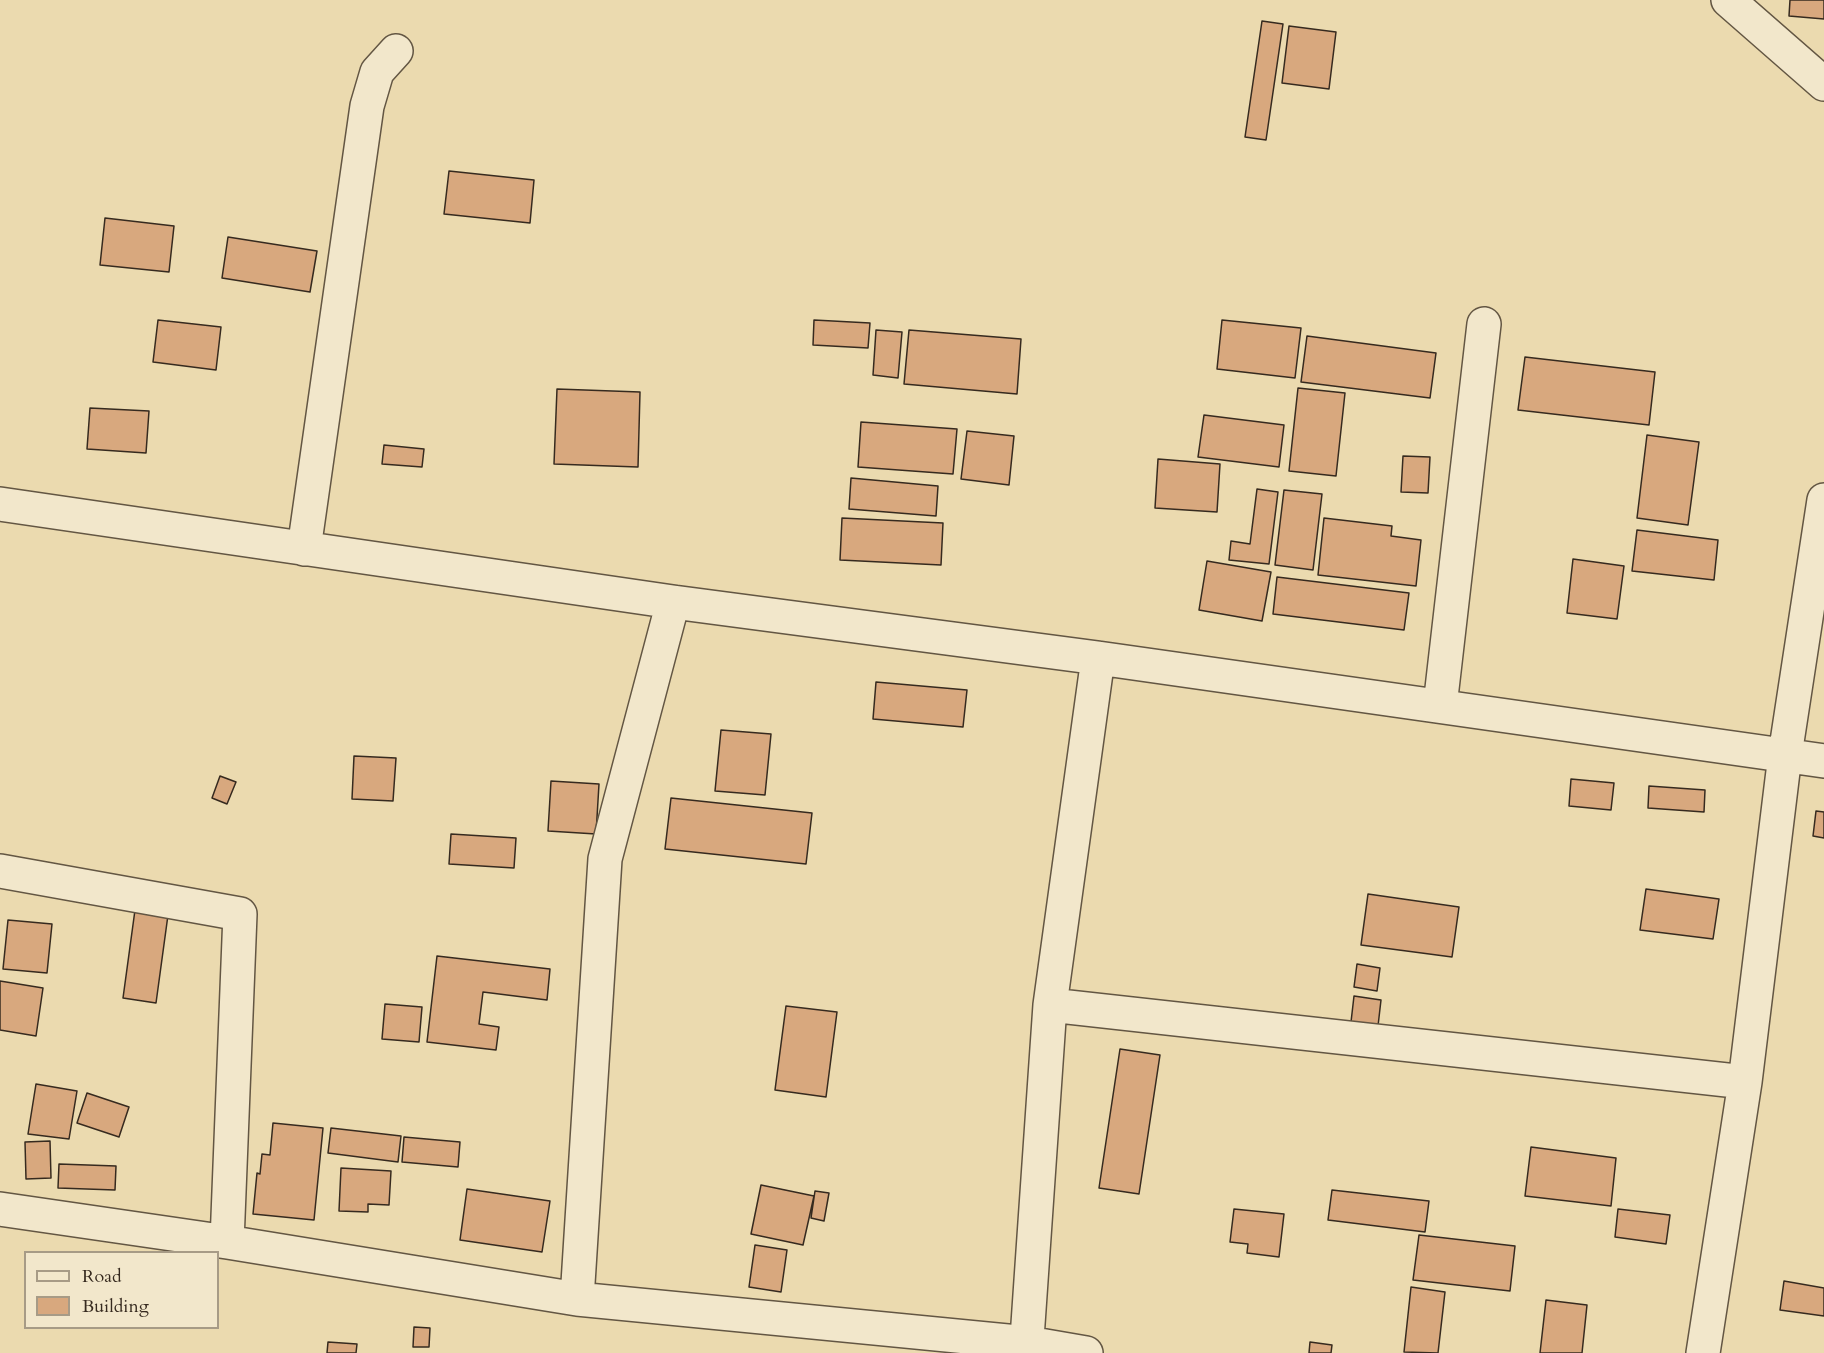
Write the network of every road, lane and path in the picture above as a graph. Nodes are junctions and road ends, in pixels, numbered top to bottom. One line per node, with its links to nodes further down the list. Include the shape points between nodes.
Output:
1 (1728, 0): 3 (street)
2 (396, 51): 7 (street, via 377,72 367,106)
3 (1824, 84)
4 (1484, 324): 10 (street)
5 (1824, 500): 11 (street)
6 (0, 504): 7 (street)
7 (304, 549): 8 (street)
8 (672, 602): 9 (street); 18 (street, via 605,859)
9 (1098, 658): 10 (street); 14 (street)
10 (1440, 706): 11 (street)
11 (1785, 755): 12 (street); 15 (street)
12 (1824, 761)
13 (0, 871): 17 (street, via 240,914)
14 (1050, 1005): 15 (street); 19 (street)
15 (1745, 1082): 21 (street)
16 (0, 1209): 17 (street)
17 (227, 1242): 18 (street)
18 (577, 1299): 19 (street)
19 (1027, 1348): 20 (street)
20 (1086, 1353)
21 (1703, 1353)

